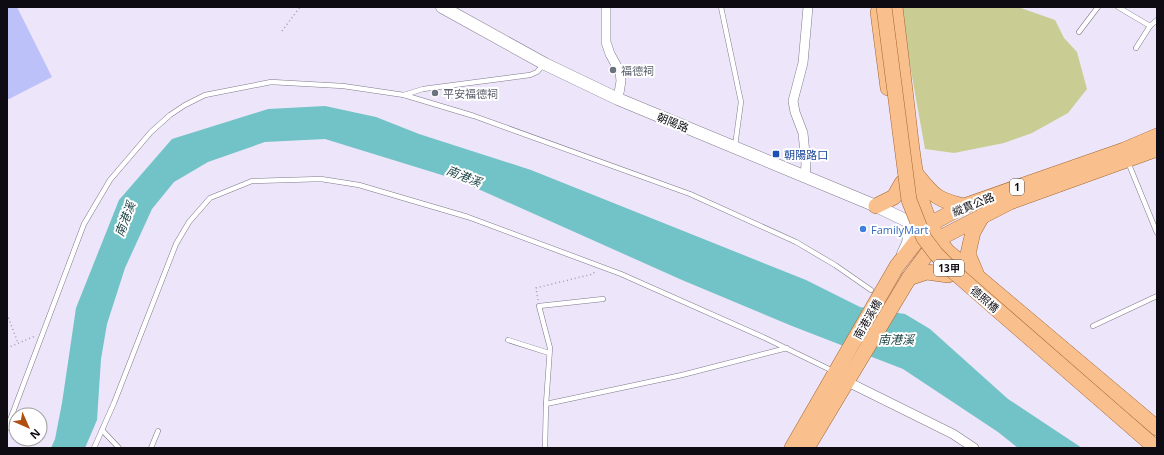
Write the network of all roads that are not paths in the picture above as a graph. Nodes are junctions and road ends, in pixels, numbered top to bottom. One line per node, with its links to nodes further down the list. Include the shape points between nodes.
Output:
1 (442, 7): 17 (street, 朝陽路)
2 (606, 7): 19 (street, via 606,42 620,72)
3 (721, 7): 21 (lane, via 741,102)
4 (808, 7): 25 (street, via 803,63 793,101 804,133)
5 (877, 7): 26 (main road, via 881,50 899,147)
6 (884, 7): 61 (main road, 德照橋 / 13甲, bridge, via 909,200 924,238 953,271)
7 (888, 7): 52 (main road, 德照橋 / 13甲, via 915,201 928,234 946,257 965,275)
8 (895, 7): 24 (main road)
9 (1098, 7): 15 (lane)
10 (1118, 7): 12 (lane)
11 (1131, 7): 12 (lane)
12 (1128, 13): 14 (lane)
13 (1157, 20): 14 (lane)
14 (1150, 26): 16 (lane)
15 (1080, 32)
16 (1136, 48)
17 (545, 64): 18 (lane, via 530,75 423,89); 19 (street, 朝陽路)
18 (404, 95): 39 (lane, via 474,116 690,194 796,242); 48 (lane, via 343,86 271,82 205,95 170,115 151,132 110,180 84,224)
19 (618, 99): 21 (street, 朝陽路)
20 (1157, 136): 23 (main road, 縱貫公路 / 1)
21 (735, 148): 25 (street, 朝陽路)
22 (1157, 149): 23 (main road, 縱貫公路 / 1)
23 (1126, 155): 28 (main road, 縱貫公路 / 1); 29 (main road, 縱貫公路 / 1); 32 (lane)
24 (916, 173): 28 (main road, via 932,193 943,201); 31 (main road)
25 (805, 177): 27 (street, 朝陽路)
26 (902, 183): 27 (main road, via 894,197); 30 (main road)
27 (876, 206): 30 (street, 朝陽路)
28 (964, 206): 31 (main road, 縱貫公路 / 1)
29 (982, 216): 33 (main road, 縱貫公路 / 1); 37 (main road, via 973,232 968,254)
30 (911, 222): 31 (main road); 35 (street, via 908,243)
31 (925, 230): 33 (main road); 34 (main road); 35 (main road, 縱貫公路 / 1)
32 (1157, 233)
33 (938, 239): 34 (main road, 縱貫公路 / 1); 37 (main road, via 947,251)
34 (926, 253): 36 (main road); 38 (main road, 縱貫公路 / 1)
35 (897, 266): 46 (main road, 南港溪橋 / 1)
36 (948, 275): 38 (main road, via 927,272); 60 (main road)
37 (977, 276): 49 (main road)
38 (909, 278): 46 (main road, 南港溪橋 / 1)
39 (871, 290)
40 (1157, 296): 42 (lane)
41 (603, 299): 45 (lane, via 539,306 550,348)
42 (1093, 326)
43 (508, 340): 45 (lane)
44 (787, 348): 46 (lane); 47 (lane, via 682,375); 50 (lane, via 621,274 468,217 360,185 321,179 252,181 210,198 189,222 176,244)
45 (549, 353): 47 (lane)
46 (844, 373): 57 (main road, 1); 58 (main road, 1); 59 (street)
47 (546, 404): 56 (lane)
48 (7, 428)
49 (1157, 428)
50 (102, 430): 53 (lane); 54 (lane)
51 (158, 431): 55 (lane)
52 (1157, 442)
53 (94, 448)
54 (119, 448)
55 (151, 448)
56 (545, 448)
57 (792, 448)
58 (807, 448)
59 (974, 448)
60 (1146, 448)
61 (1156, 448)

